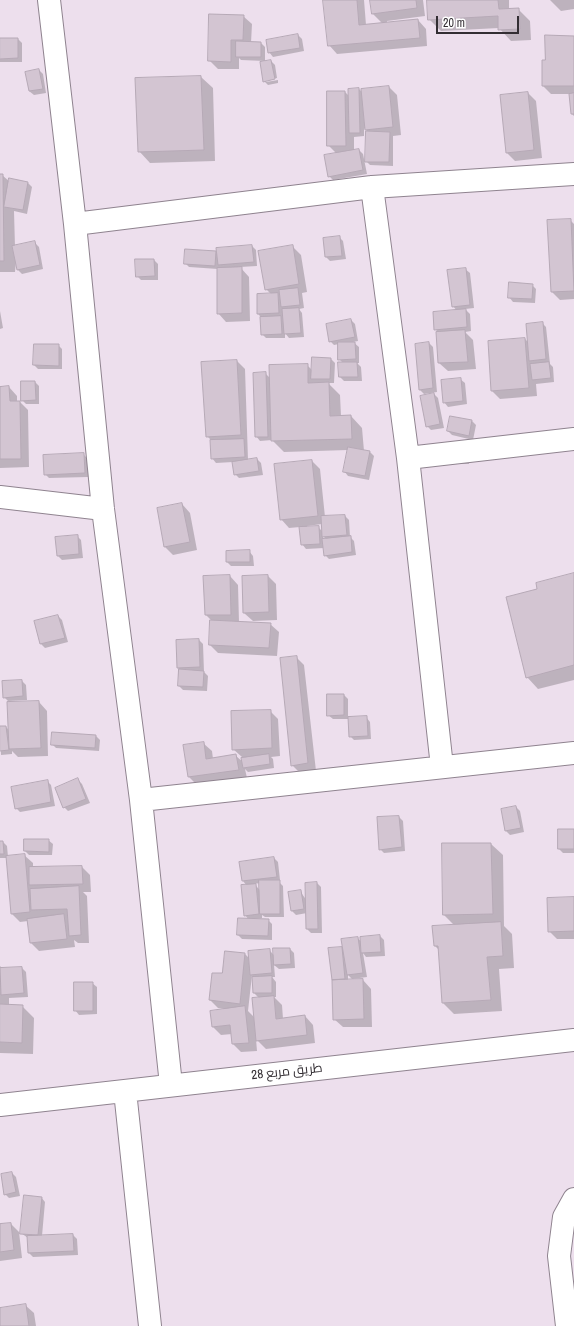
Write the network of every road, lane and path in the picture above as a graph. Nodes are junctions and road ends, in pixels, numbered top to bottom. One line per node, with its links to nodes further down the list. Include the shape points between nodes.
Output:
1 (49, 0): 4 (street)
2 (574, 174): 3 (street)
3 (372, 187): 4 (street); 6 (street)
4 (75, 224): 8 (street)
5 (574, 439): 6 (street)
6 (408, 458): 10 (street)
7 (0, 497): 8 (street)
8 (103, 509): 11 (street)
9 (574, 753): 10 (street)
10 (442, 766): 11 (street)
11 (141, 800): 13 (street)
12 (574, 1040): 13 (street, طريق مربع 28)
13 (171, 1085): 14 (street, طريق مربع 28)
14 (125, 1091): 15 (street, طريق مربع 28); 17 (street)
15 (0, 1105)
16 (574, 1199): 18 (street, via 564,1217 559,1256)
17 (150, 1326)
18 (567, 1326)

